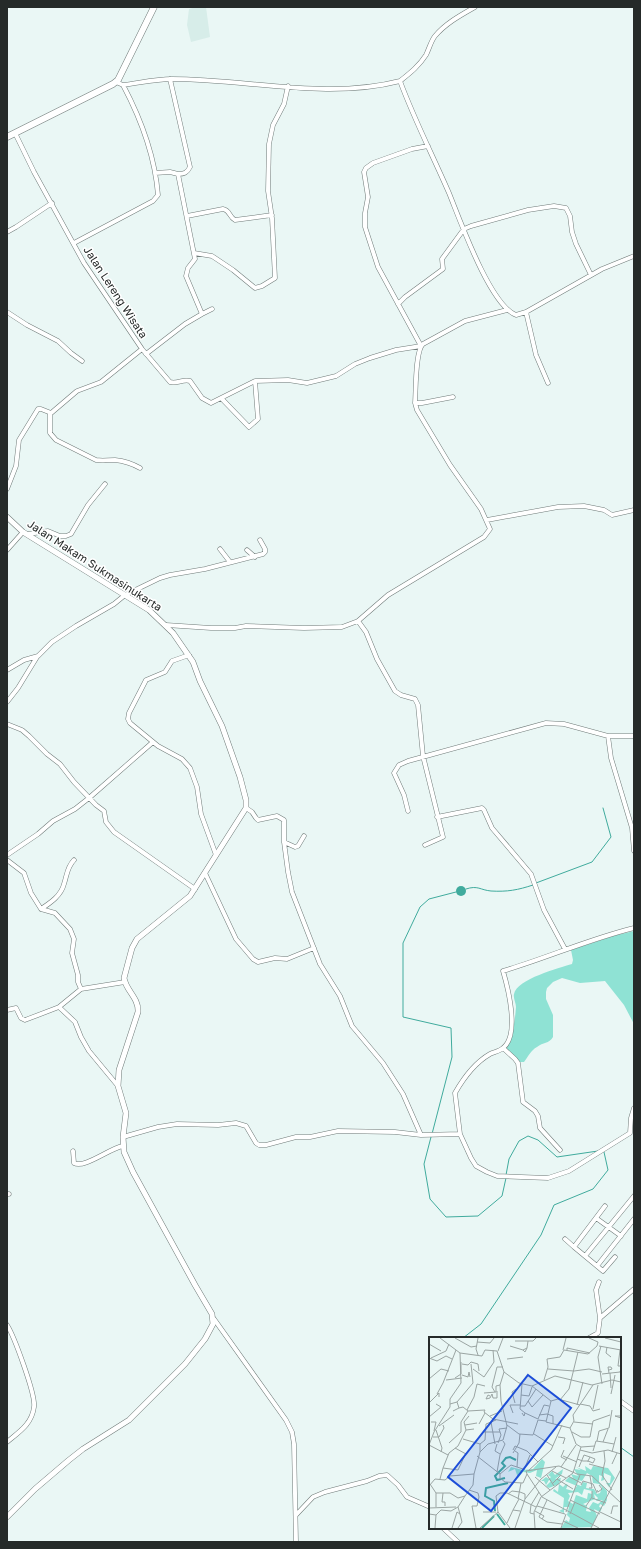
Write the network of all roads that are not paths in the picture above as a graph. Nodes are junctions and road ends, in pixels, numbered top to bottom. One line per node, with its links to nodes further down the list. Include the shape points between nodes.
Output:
1 (154, 7): 5 (main road)
2 (475, 7): 4 (street, via 441,30 432,40 418,67)
3 (170, 79): 6 (street); 7 (street); 12 (street, via 190,167 188,172)
4 (400, 81): 7 (street, via 354,89); 10 (street)
5 (116, 82): 6 (street); 8 (main road)
6 (123, 85): 11 (street, via 138,116)
7 (288, 86): 14 (street, via 284,104 273,124 269,144 268,191)
8 (15, 133): 9 (main road); 13 (street, Jalan Lereng Wisata)
9 (7, 137)
10 (428, 146): 16 (street); 22 (street, via 373,163 364,172 368,197 366,227 378,267)
11 (154, 173): 12 (street); 18 (street, via 158,195 155,200)
12 (178, 174): 15 (street)
13 (52, 203): 17 (street); 18 (street, Jalan Lereng Wisata)
14 (272, 215): 15 (street, via 235,220 223,209); 19 (street, via 275,274 273,280 262,286 253,287 212,256)
15 (188, 216): 19 (street)
16 (464, 229): 21 (street, via 523,211 554,206 566,208 576,244); 22 (street, via 442,259 444,269); 24 (street, via 489,284)
17 (7, 232)
18 (74, 243): 29 (street, Jalan Lereng Wisata, via 84,263)
19 (194, 253): 27 (street, via 195,259 186,276)
20 (634, 256): 21 (street)
21 (591, 275): 26 (street)
22 (398, 304): 28 (street)
23 (212, 309): 27 (street)
24 (507, 310): 26 (street, via 516,315); 28 (street, via 465,321)
25 (7, 312): 31 (street, via 58,341)
26 (526, 312): 33 (street, via 536,355)
27 (202, 314): 30 (street)
28 (421, 346): 32 (street, via 370,358 336,376 307,383 296,380); 36 (street)
29 (142, 349): 30 (street, Jalan Lereng Wisata); 37 (street, via 101,382 77,391)
30 (146, 354): 35 (street, Jalan Lereng Wisata, via 170,382 190,381 197,393 208,403)
31 (82, 361)
32 (255, 381): 35 (street); 35 (street, via 259,417 252,426 247,426)
33 (548, 383)
34 (454, 397): 36 (street)
35 (222, 399)
36 (415, 403): 43 (street, via 419,416)
37 (51, 412): 38 (street, via 50,433 56,440 96,460 118,460); 40 (street, via 38,409 19,440 16,466)
38 (140, 468)
39 (105, 484): 44 (street, via 88,505 74,532 60,536 48,531)
40 (7, 488)
41 (634, 510): 43 (street, via 612,514 590,506 558,507)
42 (7, 517): 44 (street, Jalan Makam Sukmasinukarta)
43 (487, 520): 52 (street, via 490,529 484,537 388,596)
44 (25, 533): 47 (street); 51 (street, Jalan Makam Sukmasinukarta)
45 (260, 540): 49 (street, via 265,552)
46 (220, 549): 50 (street)
47 (7, 550)
48 (247, 550): 49 (street)
49 (255, 557): 50 (street)
50 (230, 562): 51 (street, via 160,578)
51 (125, 595): 53 (street, Jalan Makam Sukmasinukarta, via 149,610); 55 (street, via 58,638)
52 (358, 621): 53 (street, via 342,627 311,628); 62 (street, via 395,691 417,702)
53 (166, 626): 54 (street, Jalan Makam Sukmasinukarta)
54 (189, 655): 61 (street, via 172,661 165,672 146,680 129,713 130,723); 64 (street, Jalan Makam Sukmasinukarta, via 222,726 240,777)
55 (38, 656): 56 (street); 57 (street)
56 (7, 670)
57 (7, 702)
58 (7, 724): 63 (street, via 29,736 60,764)
59 (608, 736): 60 (street); 62 (street, via 564,724 546,723); 70 (street, via 611,758 632,828)
60 (634, 736)
61 (153, 742): 63 (street); 72 (street, via 182,759 190,768 197,787 201,814)
62 (423, 756): 65 (street, via 401,764 394,773); 66 (street)
63 (89, 798): 71 (street); 76 (street, via 104,811 106,822 114,832)
64 (246, 808): 68 (street, via 258,820 275,816 282,818 285,823); 72 (street)
65 (408, 811)
66 (438, 817): 69 (street, via 443,837); 80 (street, via 482,808 484,810 492,828 533,879 544,910)
67 (304, 836): 68 (street, via 295,847)
68 (284, 842): 79 (street, via 292,892)
69 (425, 845)
70 (634, 851)
71 (7, 855)
72 (216, 855): 75 (street)
73 (7, 860): 77 (street, via 24,873)
74 (74, 860): 77 (street, via 68,869 61,892 52,902)
75 (205, 872): 76 (street); 79 (street, via 236,939 253,959 258,962 275,958 286,959)
76 (195, 889): 81 (street, via 137,939 130,956)
77 (40, 909): 82 (street, via 55,913 70,929 74,939 72,953)
78 (634, 928): 80 (street)
79 (314, 948): 89 (street, via 320,964 340,996 352,1026 383,1063 403,1094)
80 (565, 949): 85 (street, via 503,971 510,998 511,1028 508,1043)
81 (125, 982): 82 (street); 86 (street, via 138,1006 119,1070)
82 (81, 989): 83 (street)
83 (59, 1007): 84 (street, via 25,1020 16,1008); 86 (street, via 75,1022 89,1051)
84 (7, 1010)
85 (503, 1048): 88 (street, via 489,1054 480,1062 455,1093); 92 (street, via 518,1063 523,1102 535,1111 540,1128)
86 (118, 1086): 90 (street, via 126,1113)
87 (634, 1108): 88 (street, via 630,1134 569,1171 548,1178 497,1176 487,1172 476,1166)
88 (460, 1134): 89 (street)
89 (421, 1135): 90 (street, via 338,1131 262,1145 253,1140 244,1124 190,1123 158,1127)
90 (123, 1137): 91 (street)
91 (123, 1146): 93 (street, via 113,1148 80,1165 74,1163); 108 (street, via 133,1172)
92 (560, 1150)
93 (73, 1151)
94 (634, 1196): 98 (street)
95 (605, 1206): 96 (street)
96 (596, 1218): 98 (street); 101 (street)
97 (634, 1219): 99 (street)
98 (608, 1227): 99 (street); 102 (street)
99 (621, 1236): 104 (street)
100 (565, 1239): 101 (street)
101 (574, 1247): 102 (street)
102 (585, 1256): 104 (street)
103 (615, 1257): 104 (street, via 603,1271)
104 (597, 1266)
105 (598, 1282): 107 (street, via 596,1290)
106 (634, 1289): 107 (street)
107 (600, 1318): 110 (street, via 598,1333)
108 (214, 1319): 115 (street, via 292,1432); 116 (street, via 199,1347 141,1409 120,1427 69,1460)
109 (7, 1325): 113 (street, via 18,1347 35,1403 25,1428)
110 (591, 1337)
111 (621, 1402): 112 (street)
112 (634, 1411)
113 (7, 1442)
114 (429, 1507): 115 (street, via 407,1497 388,1475 325,1492 314,1497)
115 (296, 1515): 118 (street)
116 (7, 1517)
117 (444, 1529): 119 (street)
118 (296, 1542)
119 (458, 1542)

